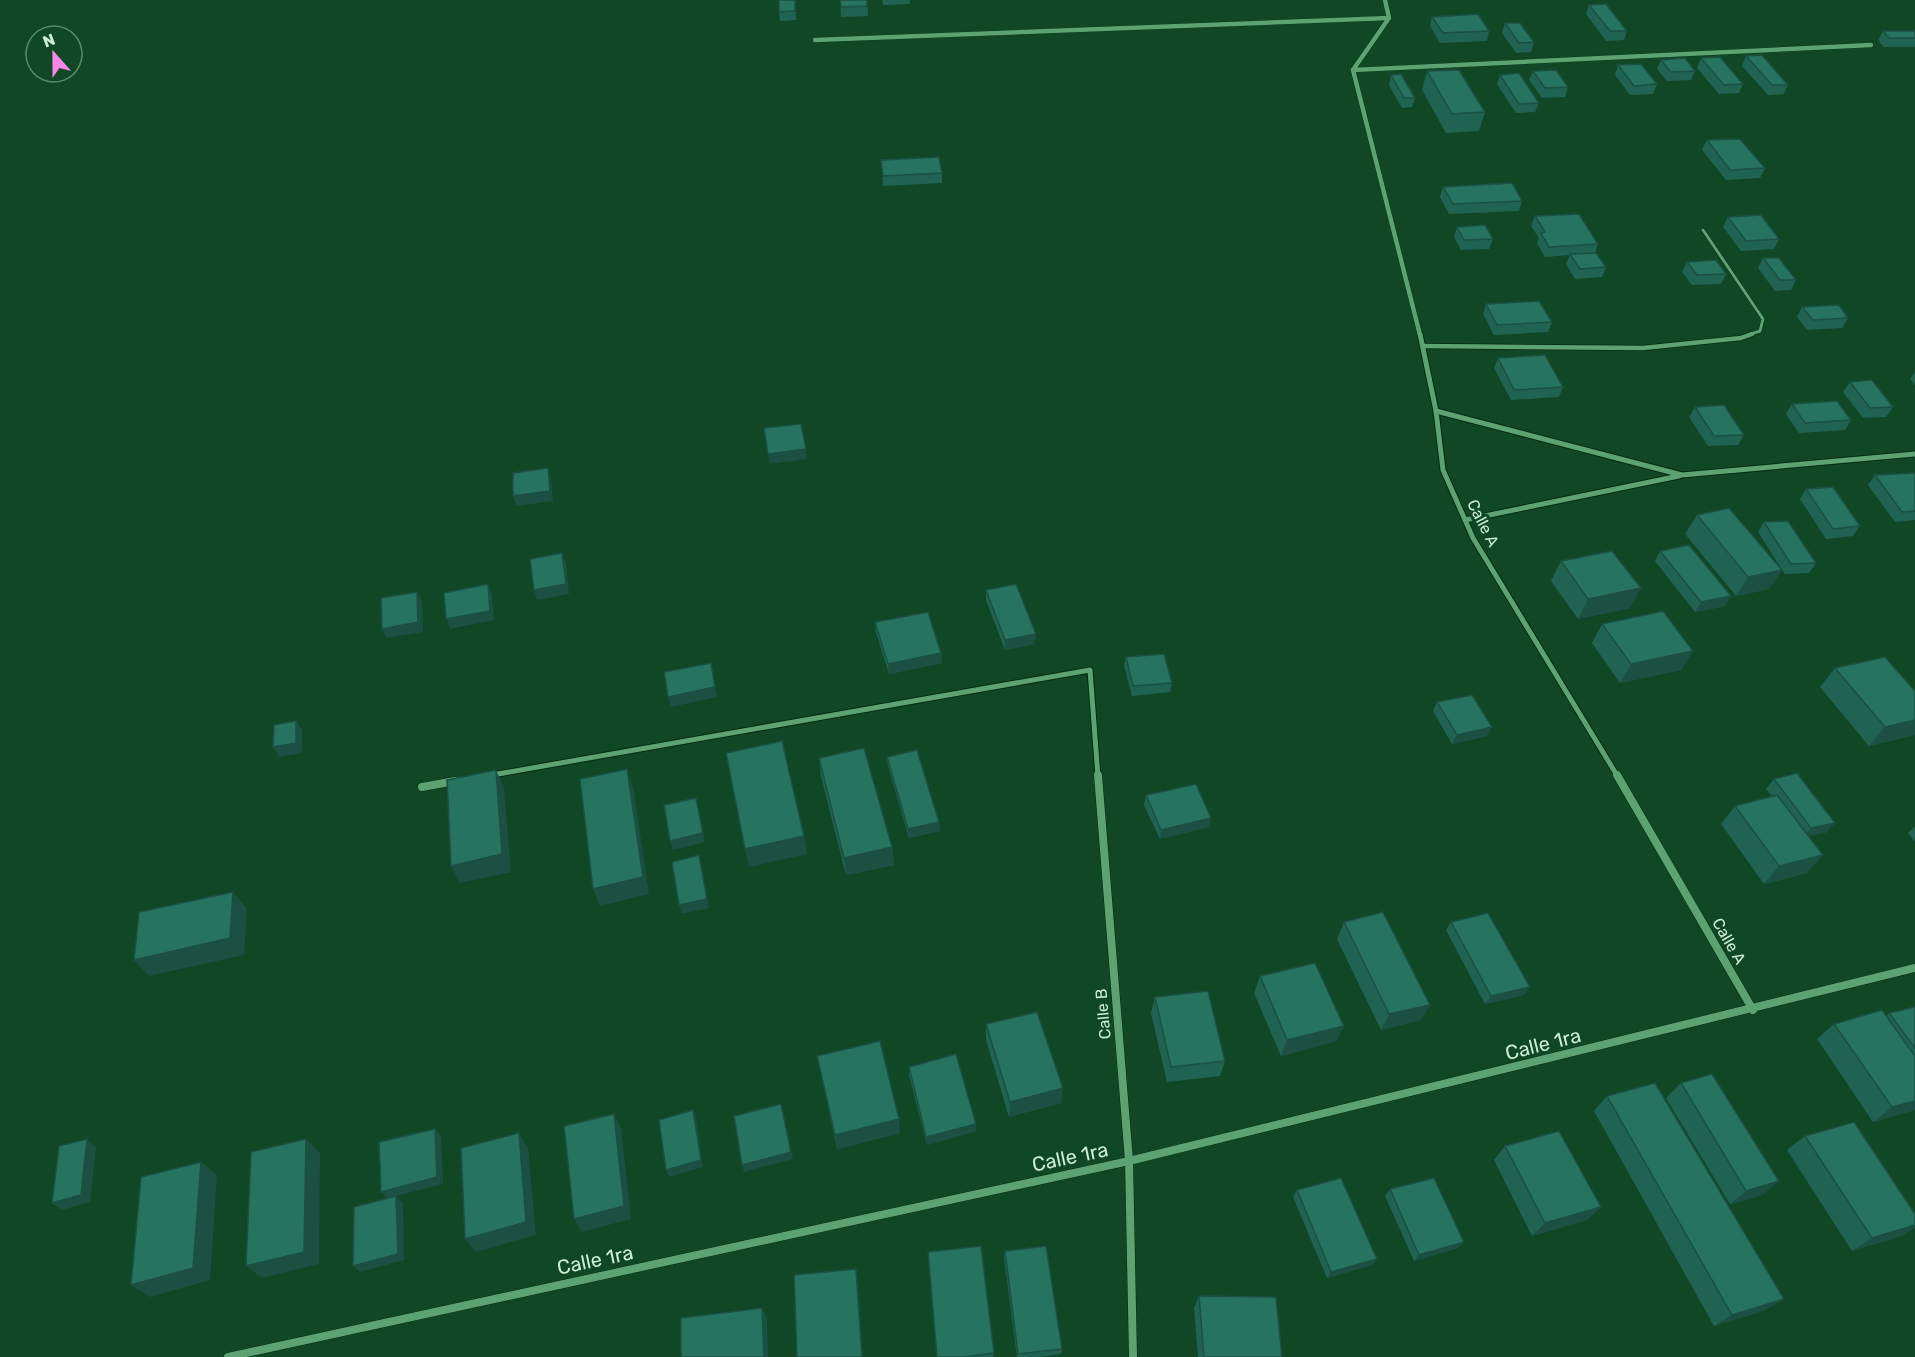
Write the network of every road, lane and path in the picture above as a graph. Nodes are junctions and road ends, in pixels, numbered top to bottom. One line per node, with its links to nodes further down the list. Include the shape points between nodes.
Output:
1 (1385, 0): 2 (street)
2 (1389, 18): 3 (street); 5 (street)
3 (815, 40)
4 (1871, 45): 5 (street)
5 (1353, 70): 7 (street, Calle A)
6 (1703, 230): 7 (lane, via 1763,319 1760,330 1741,338 1643,348)
7 (1423, 346): 8 (street, Calle A)
8 (1436, 411): 10 (street); 11 (street, Calle A, via 1443,470)
9 (1915, 454): 10 (street)
10 (1682, 475): 11 (street)
11 (1465, 520): 16 (street, Calle A)
12 (481, 777): 17 (street, Calle B, via 1090,670)
13 (469, 779): 14 (street)
14 (422, 787)
15 (1915, 968): 16 (street, Calle 1ra)
16 (1753, 1010): 17 (street, Calle 1ra)
17 (1129, 1161): 18 (street, Calle 1ra); 19 (street, Calle B)
18 (228, 1357)
19 (1132, 1357)

